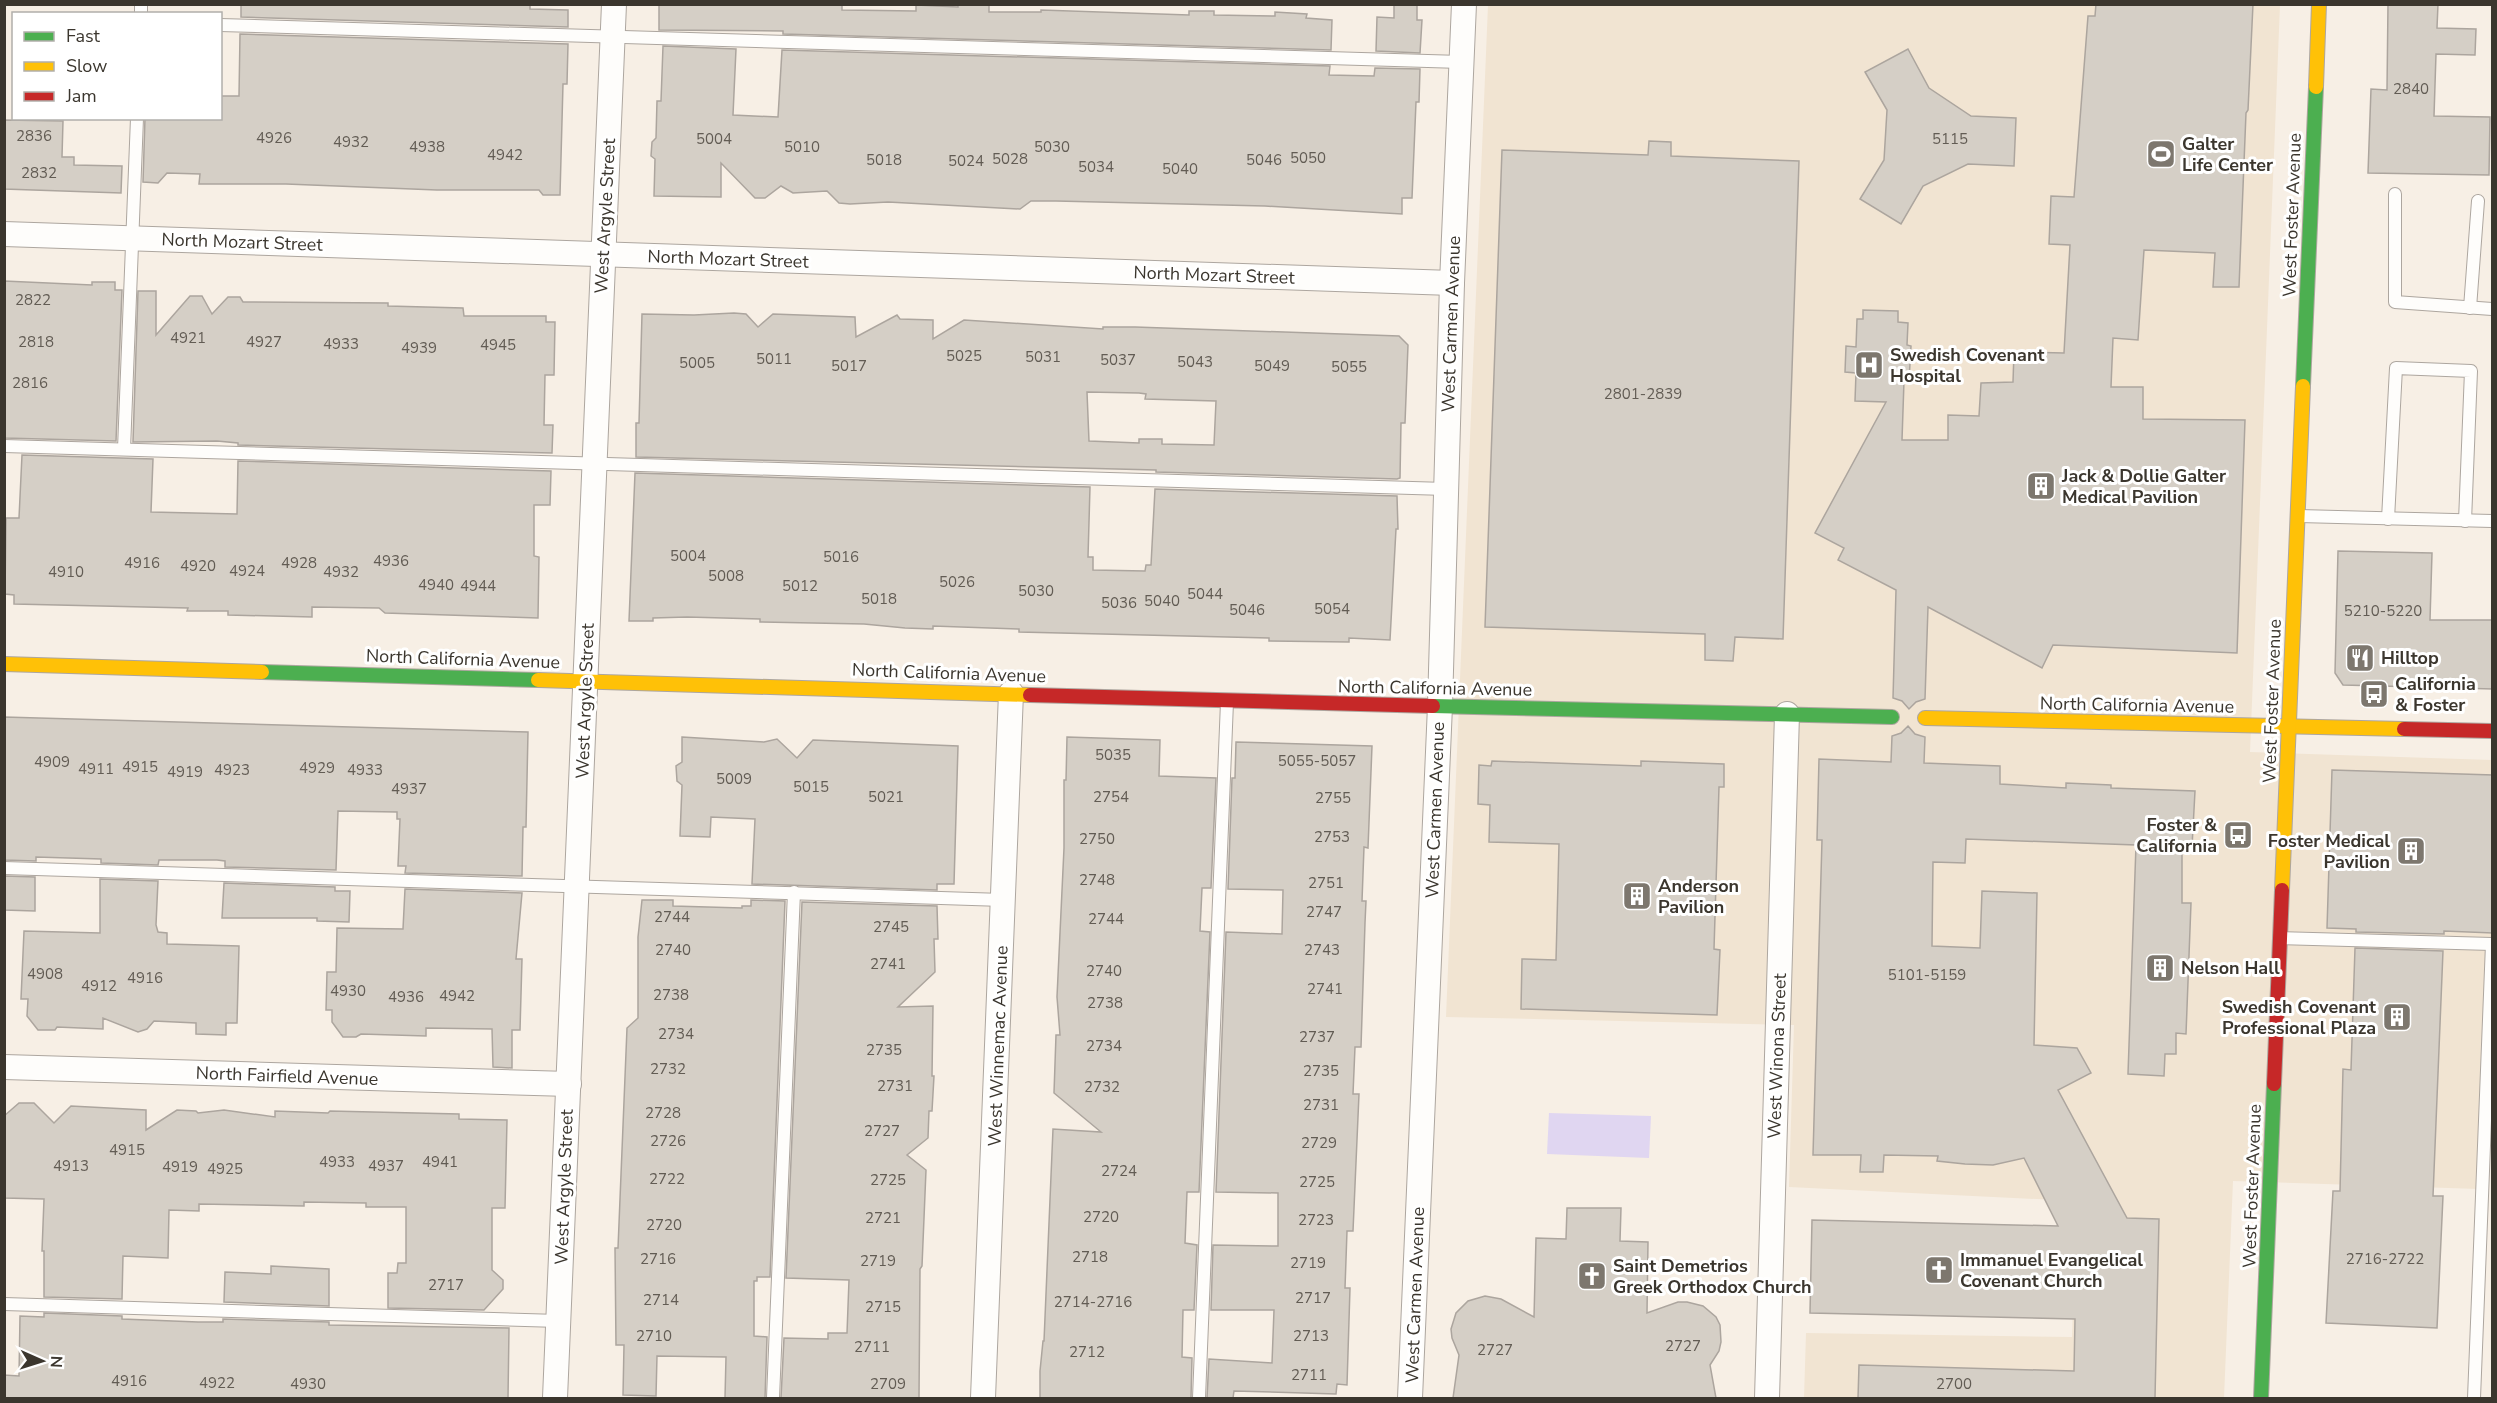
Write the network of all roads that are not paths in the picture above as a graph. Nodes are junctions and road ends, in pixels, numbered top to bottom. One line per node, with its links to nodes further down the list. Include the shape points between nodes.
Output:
1 (614, 4): 5 (street, West Argyle Street)
2 (1464, 4): 6 (street, West Carmen Avenue)
3 (2319, 4): 20 (main road, West Foster Avenue)
4 (222, 25): 5 (lane)
5 (613, 37): 6 (lane); 12 (street, West Argyle Street)
6 (1461, 62): 13 (street, West Carmen Avenue)
7 (137, 120): 11 (lane)
8 (2396, 194): 14 (lane, via 2395,302)
9 (2478, 201): 14 (lane)
10 (4, 234): 11 (street, North Mozart Street)
11 (132, 238): 12 (street, North Mozart Street); 17 (lane)
12 (603, 254): 13 (street, North Mozart Street); 18 (street, West Argyle Street)
13 (1452, 283): 19 (street, West Carmen Avenue)
14 (2470, 308): 15 (lane)
15 (2493, 309)
16 (4, 446): 17 (lane)
17 (124, 449): 18 (lane)
18 (595, 462): 19 (lane); 25 (street, West Argyle Street)
19 (1446, 489): 28 (street, West Carmen Avenue)
20 (2298, 516): 21 (lane); 32 (main road, West Foster Avenue)
21 (2388, 519): 22 (lane); 22 (lane, via 2396,369 2471,371)
22 (2465, 521): 23 (lane)
23 (2493, 521)
24 (4, 664): 25 (main road, North California Avenue)
25 (585, 680): 26 (main road, North California Avenue); 35 (street, West Argyle Street)
26 (1011, 693): 27 (main road, North California Avenue); 37 (street, West Winnemac Avenue)
27 (1227, 701): 28 (main road, North California Avenue); 47 (lane)
28 (1440, 706): 29 (main road, North California Avenue); 48 (street, West Carmen Avenue)
29 (1786, 714): 30 (main road, North California Avenue); 49 (street, West Winona Street)
30 (1892, 717)
31 (1925, 718): 32 (main road, North California Avenue)
32 (2289, 726): 33 (main road, North California Avenue); 38 (main road, West Foster Avenue)
33 (2493, 731)
34 (4, 868): 35 (lane)
35 (577, 885): 36 (lane); 41 (street, West Argyle Street)
36 (794, 892): 37 (lane); 45 (lane)
37 (1003, 900): 46 (street, West Winnemac Avenue)
38 (2280, 938): 39 (lane); 50 (main road, West Foster Avenue)
39 (2492, 944): 51 (lane)
40 (4, 1068): 41 (street, North Fairfield Avenue)
41 (569, 1084): 43 (street, West Argyle Street)
42 (4, 1304): 43 (lane)
43 (559, 1320): 44 (street, West Argyle Street)
44 (555, 1398)
45 (773, 1398)
46 (983, 1398)
47 (1199, 1398)
48 (1410, 1398)
49 (1767, 1398)
50 (2261, 1398)
51 (2474, 1398)

